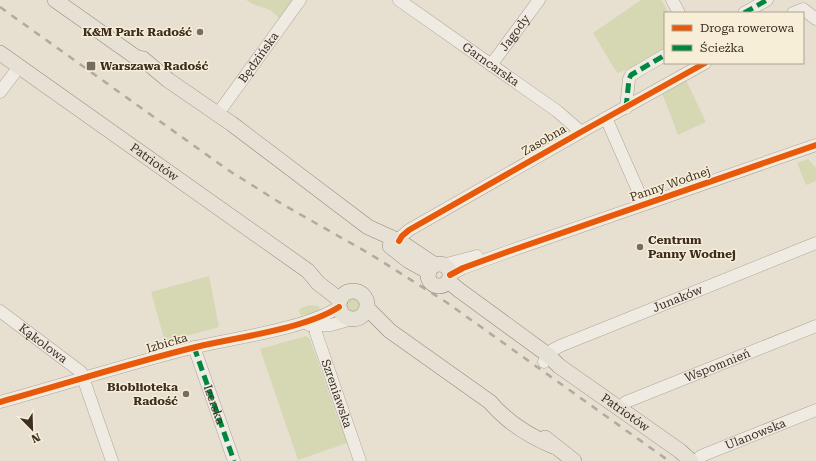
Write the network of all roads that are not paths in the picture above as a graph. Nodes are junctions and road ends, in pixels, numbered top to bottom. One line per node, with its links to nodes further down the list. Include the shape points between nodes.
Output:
1 (300, 0): 18 (street, Będzińska)
2 (399, 0): 14 (street, Garncarska)
3 (539, 0): 14 (street, Jagody)
4 (672, 0): 7 (street)
5 (767, 0): 8 (street)
6 (58, 1): 18 (main road, Patriotów, via 137,58 140,66 149,73 168,80)
7 (678, 12)
8 (746, 12)
9 (796, 12): 10 (street, via 803,9)
10 (816, 19)
11 (0, 53): 15 (main road, Patriotów)
12 (664, 56): 17 (street, via 631,75)
13 (703, 64): 17 (street, Zasobna)
14 (491, 65): 20 (street, Garncarska, via 557,111)
15 (19, 67): 16 (street); 27 (main road, Patriotów, via 308,271 318,283)
16 (0, 92)
17 (626, 108): 19 (street, Zasobna)
18 (217, 115): 23 (main road, Patriotów, via 231,133 255,143)
19 (606, 118): 20 (street, Zasobna); 22 (street)
20 (580, 132): 24 (street, Zasobna, via 409,230)
21 (816, 145): 22 (street, Panny Wodnej)
22 (644, 204): 26 (street, Panny Wodnej)
23 (377, 232): 24 (main road, Patriotów); 26 (main road, Patriotów, via 409,261)
24 (399, 242): 26 (main road, Patriotów)
25 (816, 243): 34 (street, Junaków, via 560,346)
26 (441, 274): 34 (main road, Patriotów, via 526,351)
27 (342, 300): 29 (main road, Patriotów, via 344,316); 29 (main road, via 356,291 362,294 366,299); 30 (street, Izbicka, via 327,315)
28 (0, 311): 35 (street, Kąkolowa, via 77,368)
29 (359, 315): 31 (street, Izbicka, via 331,325); 42 (main road, via 390,331 490,402 497,411 534,438 553,446)
30 (296, 325): 31 (street, Izbicka); 33 (street, Izbicka)
31 (316, 326): 41 (street, Szreniawska, via 316,333)
32 (816, 326): 37 (street, Wspomnień, via 626,402)
33 (194, 347): 35 (street, Izbicka); 40 (street, Izerska)
34 (550, 361): 37 (main road, Patriotów)
35 (84, 378): 36 (street, Izbicka); 39 (street)
36 (0, 402)
37 (620, 408): 43 (main road, Patriotów)
38 (816, 410): 44 (street, Ulanowska, via 701,456)
39 (112, 461)
40 (234, 461)
41 (360, 461)
42 (574, 461)
43 (691, 461)
44 (697, 461)

